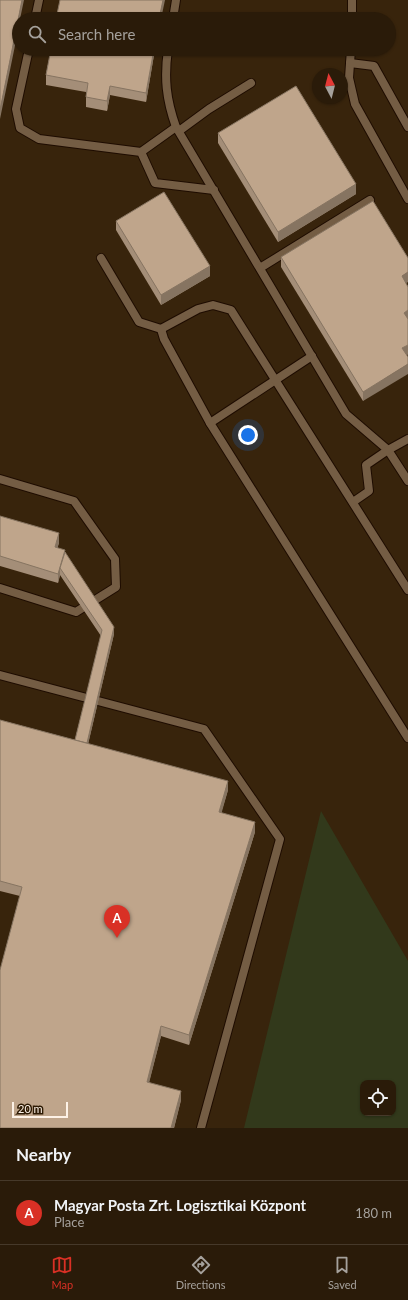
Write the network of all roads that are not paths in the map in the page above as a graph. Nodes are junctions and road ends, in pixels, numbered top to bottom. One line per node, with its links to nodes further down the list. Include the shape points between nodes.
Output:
1 (39, 0): 4 (lane)
2 (176, 0): 5 (lane)
3 (352, 0): 6 (lane)
4 (36, 12)
5 (174, 12)
6 (352, 12)
7 (27, 56): 14 (lane, via 16,109 20,128 39,139)
8 (167, 56): 13 (lane, via 165,81 170,110)
9 (350, 56): 10 (lane)
10 (350, 63): 12 (lane, via 374,66); 16 (lane, via 349,78 355,104)
11 (251, 83): 13 (lane)
12 (408, 127)
13 (178, 129): 14 (lane); 15 (lane)
14 (141, 152): 15 (lane, via 155,183)
15 (214, 190): 19 (lane)
16 (408, 199)
17 (370, 200): 19 (lane)
18 (101, 258): 20 (lane, via 139,322)
19 (260, 268): 21 (lane)
20 (161, 329): 22 (lane, via 198,309 213,305 231,310); 23 (lane, via 164,340)
21 (312, 356): 22 (lane); 25 (lane, via 346,414)
22 (275, 380): 23 (lane); 28 (lane)
23 (210, 423): 32 (lane)
24 (408, 439): 25 (lane)
25 (388, 450): 27 (lane); 28 (lane, via 366,465 369,490)
26 (0, 478): 29 (lane, via 74,501 115,559 116,587 76,612)
27 (408, 481)
28 (352, 502): 30 (lane)
29 (0, 588)
30 (408, 590)
31 (0, 675): 33 (lane, via 204,729 280,839)
32 (408, 738)
33 (201, 1128)

